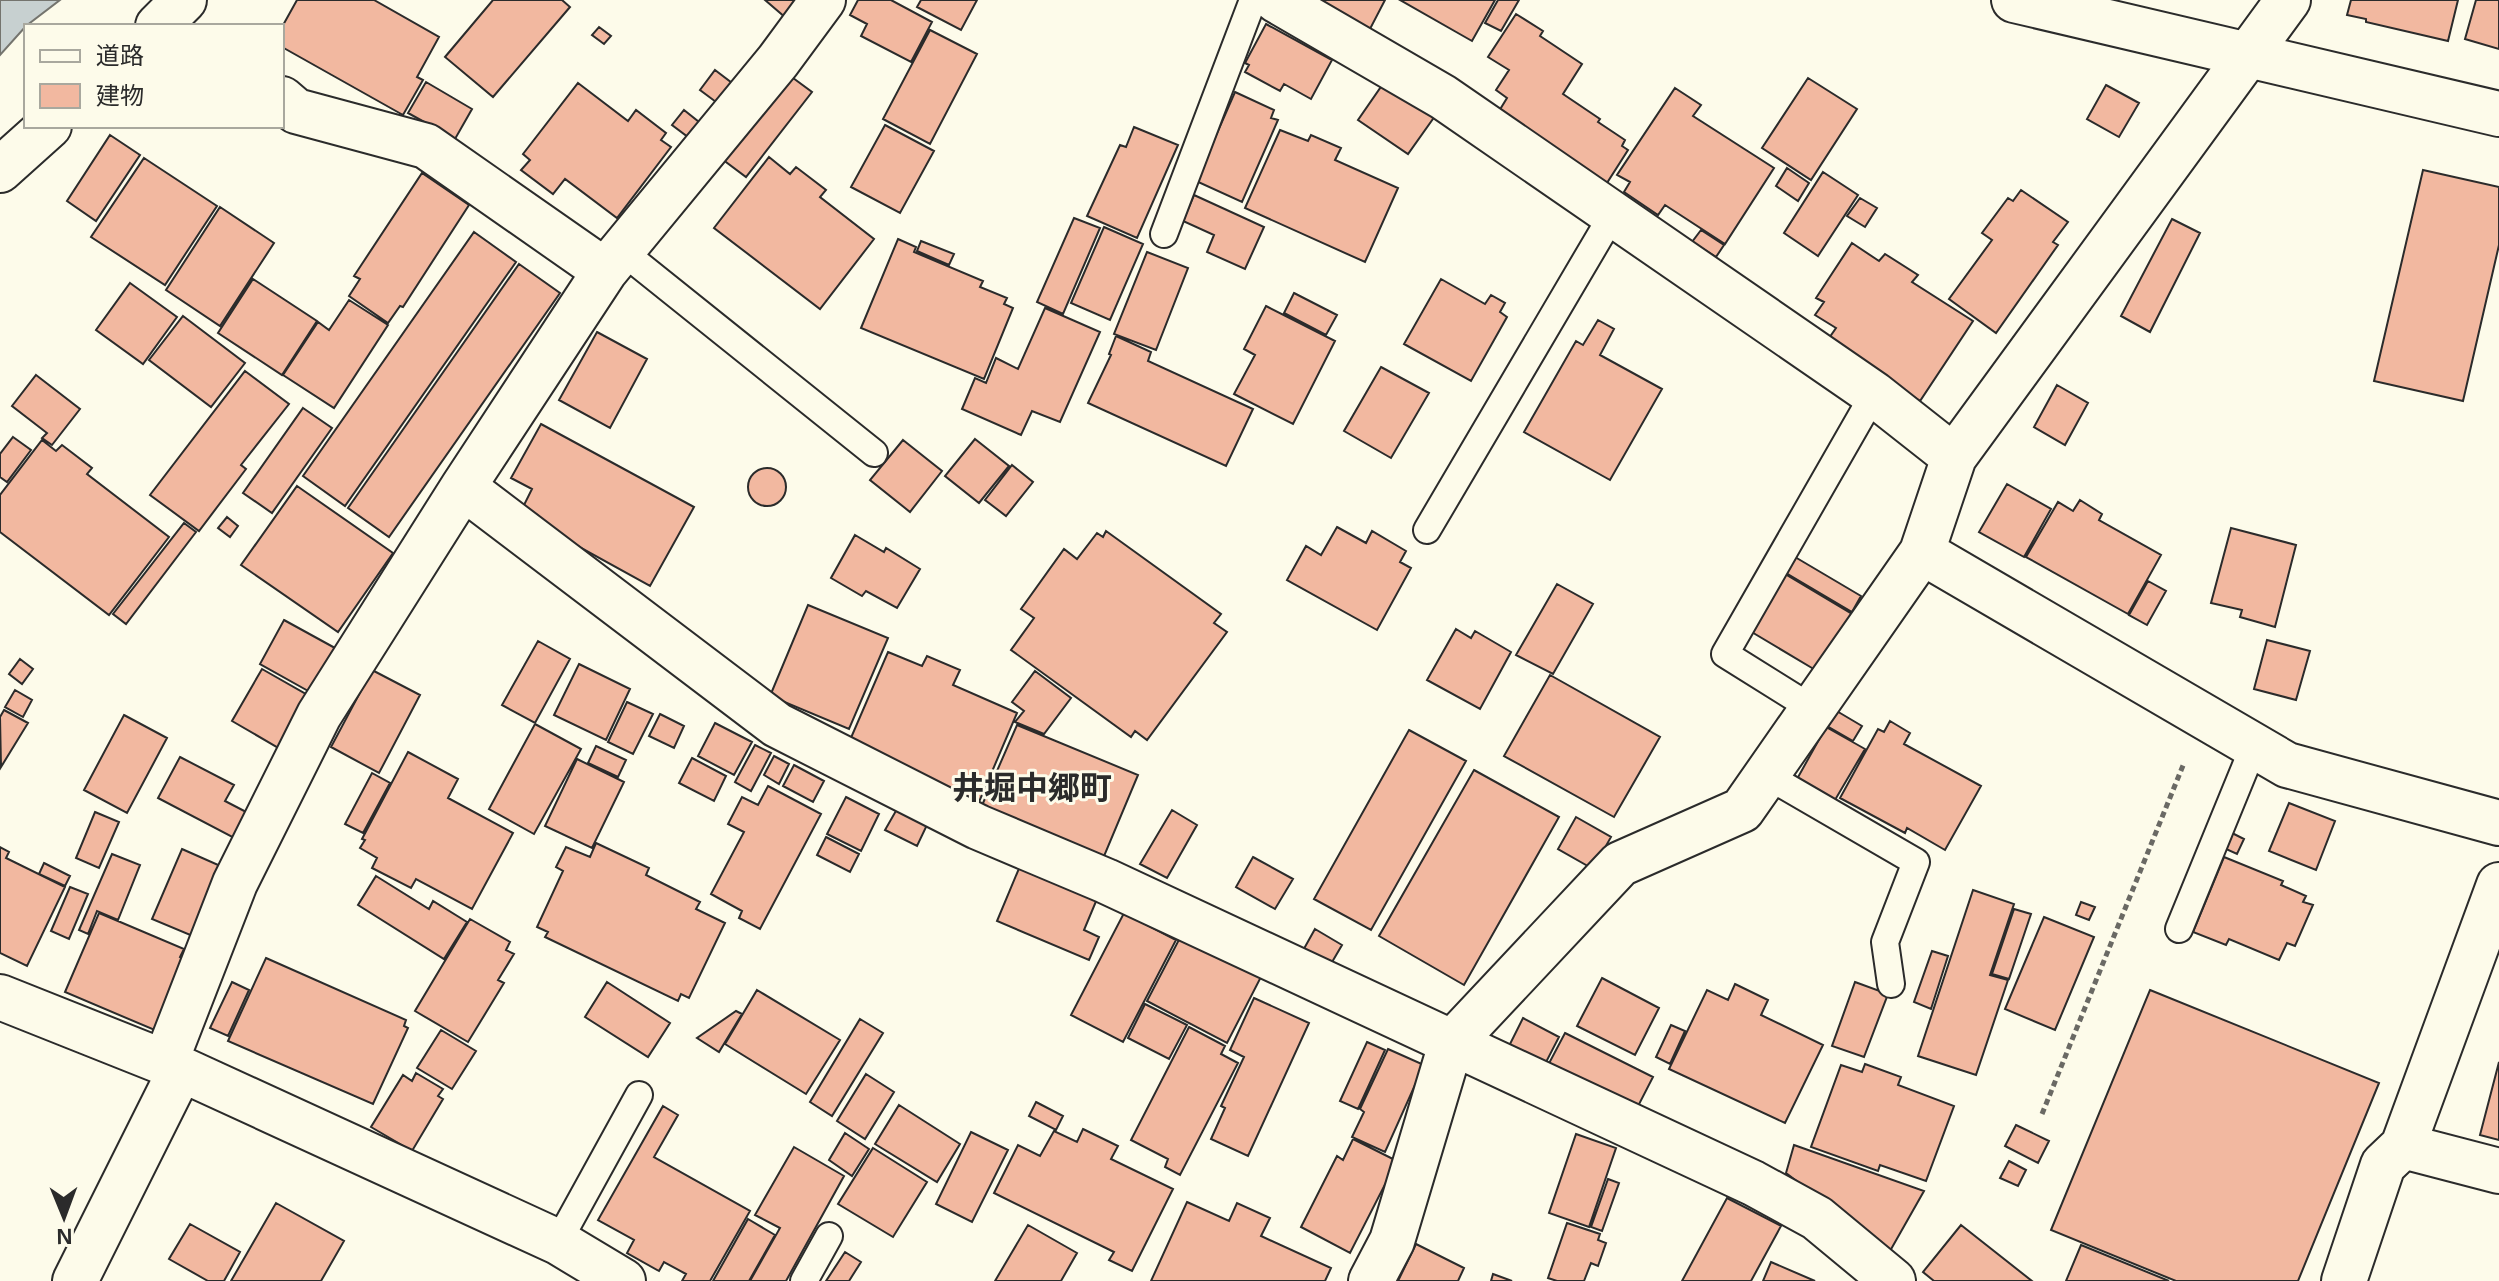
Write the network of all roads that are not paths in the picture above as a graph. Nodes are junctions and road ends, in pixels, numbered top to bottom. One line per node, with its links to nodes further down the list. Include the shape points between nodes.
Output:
1 (823, 0): 13 (street)
2 (1253, 0): 12 (lane)
3 (1276, 0): 11 (street, via 1443,97)
4 (2014, 0): 6 (street)
5 (2288, 0): 6 (street)
6 (2247, 56): 8 (street); 16 (street)
7 (284, 101): 13 (street, via 296,111 426,146)
8 (2499, 114)
9 (47, 128): 10 (street)
10 (0, 170)
11 (1613, 214): 14 (street); 18 (lane)
12 (1164, 234)
13 (614, 261): 15 (lane); 17 (street)
14 (1874, 394): 16 (street); 20 (lane, via 1725,654)
15 (874, 453)
16 (1954, 457): 19 (street)
17 (463, 487): 28 (street, via 777,725 978,827 1106,881); 29 (street, via 319,715 235,883)
18 (1427, 530)
19 (1922, 552): 20 (street); 21 (street)
20 (1813, 709): 22 (street)
21 (2254, 746): 23 (street, via 2287,765); 25 (lane)
22 (1766, 775): 26 (lane, via 1916,862 1885,942); 28 (street, via 1742,810 1620,864)
23 (2499, 823)
24 (2499, 885): 31 (street)
25 (2179, 929)
26 (1891, 984)
27 (0, 997): 29 (street)
28 (1451, 1044): 35 (street, via 1753,1183 1817,1218); 39 (street, via 1392,1241)
29 (173, 1066): 34 (street); 36 (street)
30 (639, 1095): 34 (lane)
31 (2403, 1146): 32 (street); 40 (street, via 2383,1165)
32 (2499, 1171)
33 (829, 1236): 38 (lane)
34 (558, 1242): 37 (street)
35 (1886, 1279)
36 (75, 1281)
37 (623, 1281)
38 (804, 1281)
39 (1371, 1281)
40 (2344, 1281)

